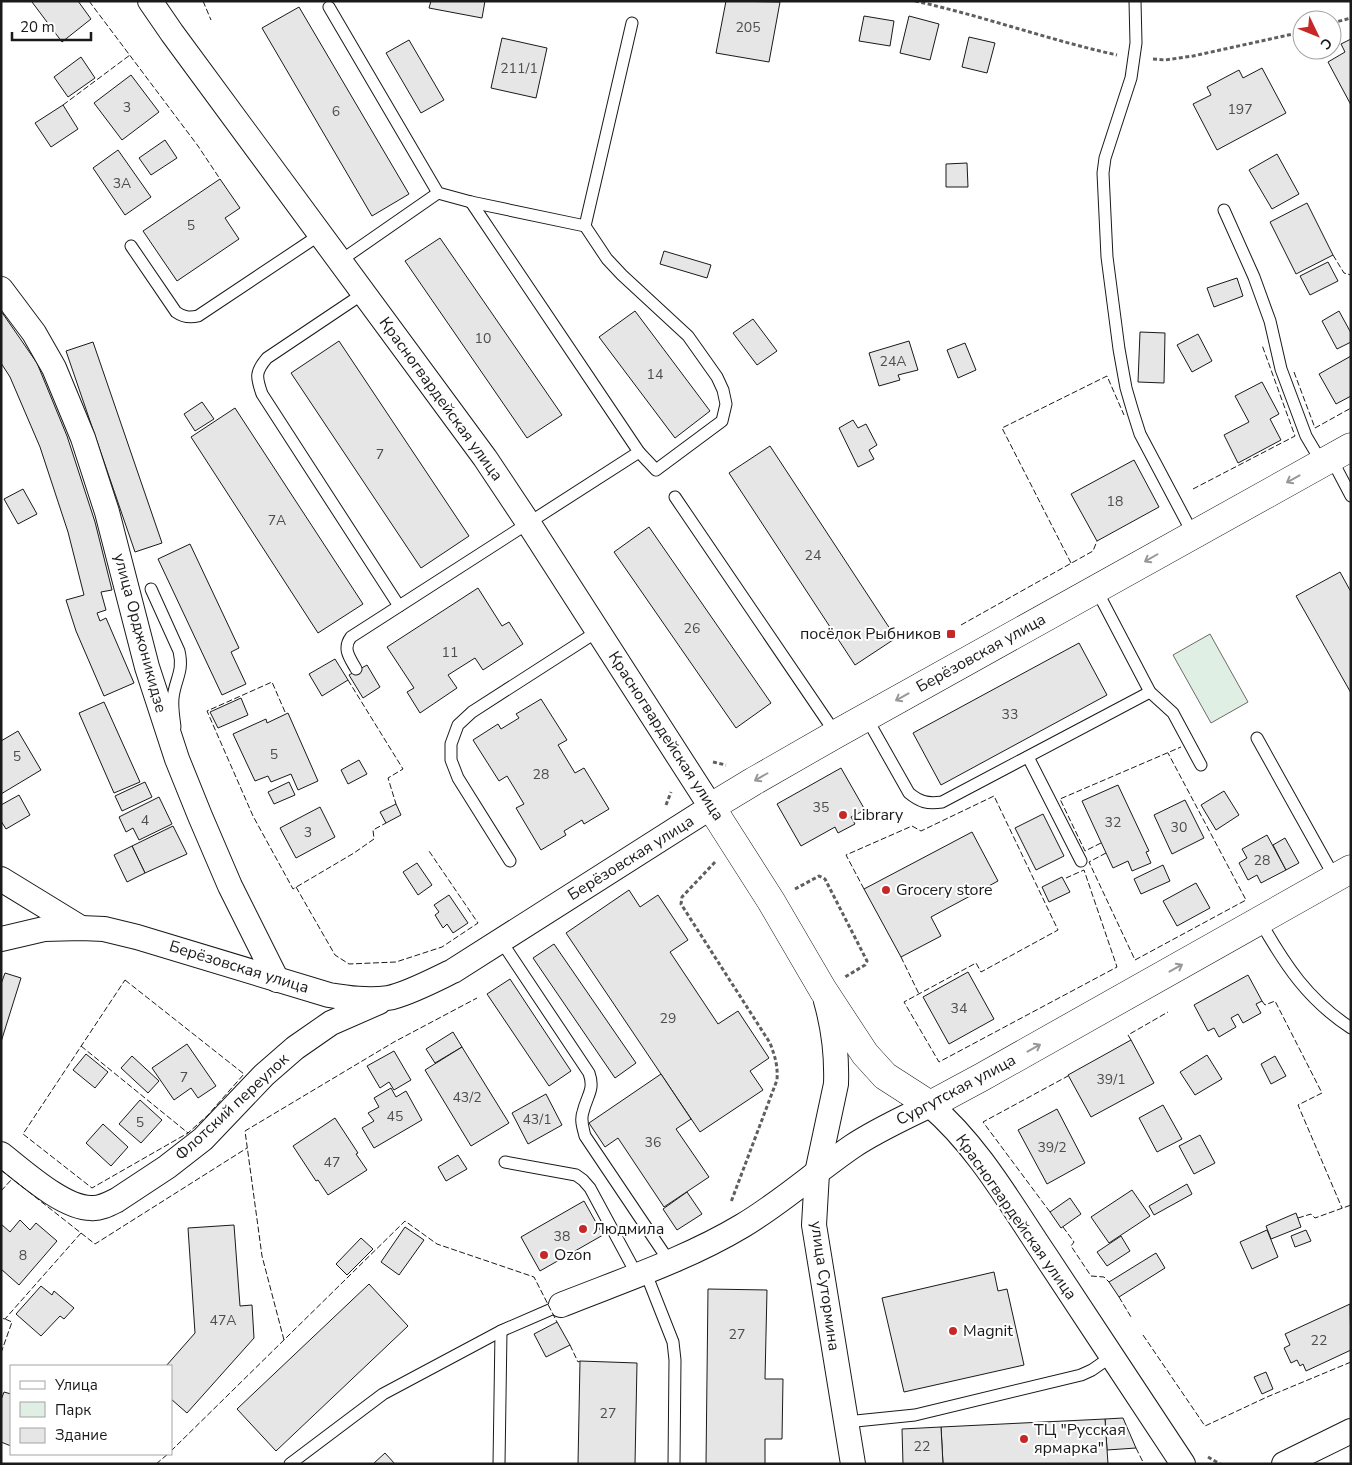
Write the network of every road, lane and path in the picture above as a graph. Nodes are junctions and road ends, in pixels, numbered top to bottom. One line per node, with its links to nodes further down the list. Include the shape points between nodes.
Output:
1 (150, 1): 12 (street, Красногвардейская улица)
2 (915, 1): 7 (path, via 1083,48)
3 (1135, 1): 7 (lane)
4 (330, 6): 8 (lane)
5 (632, 23): 11 (lane)
6 (1292, 34): 7 (path, via 1193,56 1165,60)
7 (1134, 58): 22 (lane, via 1103,172 1107,257 1119,350 1132,412 1140,434)
8 (438, 193): 9 (lane); 14 (lane)
9 (471, 202): 11 (lane); 17 (lane)
10 (1224, 210): 18 (lane, via 1270,321 1281,369 1304,431)
11 (585, 226): 17 (lane, via 612,264 688,336 723,390 726,404 722,421 656,470)
12 (321, 234): 13 (lane, via 198,316 190,318 176,312); 14 (street, Красногвардейская улица)
13 (131, 246)
14 (340, 261): 16 (street, Красногвардейская улица)
15 (1, 289): 33 (street, улица Орджоникидзе, via 54,368 83,438 107,512 147,667)
16 (364, 293): 21 (street, Красногвардейская улица, via 480,450); 25 (lane, via 267,358 259,368 258,381 262,394)
17 (639, 452): 21 (lane)
18 (1334, 456): 19 (lane); 22 (street, Берёзовская улица, one-way to 22)
19 (1351, 496)
20 (675, 497): 30 (lane)
21 (529, 524): 25 (lane); 26 (street, Красногвардейская улица)
22 (1193, 534): 24 (street, Берёзовская улица, one-way to 24)
23 (150, 589): 33 (lane, via 181,662 173,699)
24 (1096, 589): 28 (lane); 29 (street, Берёзовская улица, one-way to 29)
25 (399, 606): 27 (lane, via 347,642 348,655)
26 (598, 631): 36 (street, Красногвардейская улица); 39 (lane, via 472,712 458,725 450,760)
27 (356, 669)
28 (1150, 692): 32 (lane); 34 (lane, via 1173,713)
29 (866, 717): 30 (street, Берёзовская улица); 32 (lane, via 908,793 927,804 942,802)
30 (836, 734): 36 (street, Берёзовская улица, one-way to 36)
31 (1257, 738): 41 (lane)
32 (1028, 757): 40 (lane)
33 (177, 759): 48 (street, улица Орджоникидзе, via 230,886)
34 (1201, 765)
35 (672, 784): 37 (path)
36 (711, 807): 47 (street, Берёзовская улица); 49 (street, Красногвардейская улица, via 771,901)
37 (662, 810)
38 (720, 857): 56 (path, via 682,897 681,904 770,1043 778,1070)
39 (510, 861)
40 (1081, 861)
41 (1343, 874): 44 (street, Сургутская улица)
42 (1, 879): 45 (street)
43 (792, 890): 49 (path, via 819,876 824,879 867,961 866,965)
44 (1260, 921): 51 (lane, via 1300,984); 52 (street, Сургутская улица, one-way to 44)
45 (81, 928): 46 (street, Берёзовская улица, via 44,929); 48 (street, Берёзовская улица, via 137,936)
46 (1, 939)
47 (501, 940): 50 (street, Берёзовская улица, via 433,981); 57 (lane, via 589,1073 591,1093 582,1113 585,1136)
48 (277, 980): 50 (street, Берёзовская улица, via 338,996)
49 (833, 986): 52 (street, Красногвардейская улица, via 865,1054 898,1086); 55 (street, улица Сутормина, via 836,1084)
50 (389, 998): 53 (street, Флотский переулок, via 331,1023 295,1048 264,1075 203,1139 105,1206 79,1207 64,1200)
51 (1351, 1028)
52 (930, 1105): 55 (street, Сургутская улица, via 876,1132); 61 (street, Красногвардейская улица, via 976,1153)
53 (1, 1154)
54 (504, 1162): 58 (lane, via 576,1175 583,1180)
55 (817, 1173): 57 (street, Сургутская улица, via 741,1227); 62 (street, улица Сутормина, via 814,1225)
56 (731, 1203)
57 (669, 1261): 58 (street, Сургутская улица)
58 (641, 1273): 59 (street, Сургутская улица); 66 (lane, via 673,1342)
59 (561, 1305): 60 (lane)
60 (501, 1331): 64 (lane, via 383,1394); 65 (lane)
61 (1112, 1356): 62 (lane, via 1080,1375 915,1415); 68 (street, Красногвардейская улица)
62 (846, 1422): 67 (street, улица Сутормина)
63 (1351, 1431): 69 (street)
64 (290, 1464)
65 (499, 1464)
66 (674, 1464)
67 (853, 1464)
68 (1183, 1464)
69 (1284, 1464)

